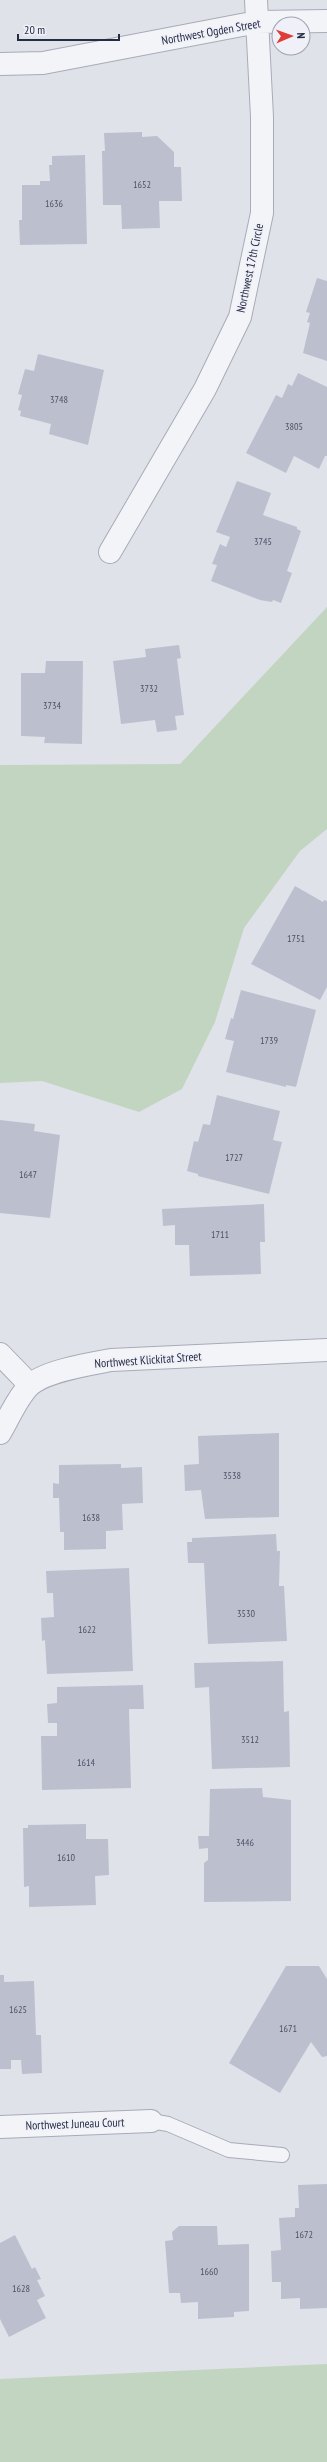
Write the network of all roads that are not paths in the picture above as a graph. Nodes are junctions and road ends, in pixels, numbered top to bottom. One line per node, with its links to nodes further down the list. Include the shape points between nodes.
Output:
1 (256, 0): 3 (street, Northwest 17th Circle)
2 (327, 21): 3 (street, Northwest Ogden Street)
3 (257, 22): 4 (street, Northwest Ogden Street, via 43,63); 5 (street, Northwest 17th Circle, via 262,118 262,213 240,317 205,389)
4 (0, 64)
5 (110, 552)
6 (327, 1350): 8 (street, Northwest Klickitat Street, via 111,1360 53,1373)
7 (0, 1354): 8 (street)
8 (30, 1385): 9 (street)
9 (0, 1433)
10 (151, 2121): 11 (street, Northwest Juneau Court); 12 (lane, via 168,2124 230,2150)
11 (0, 2127)
12 (282, 2154)

